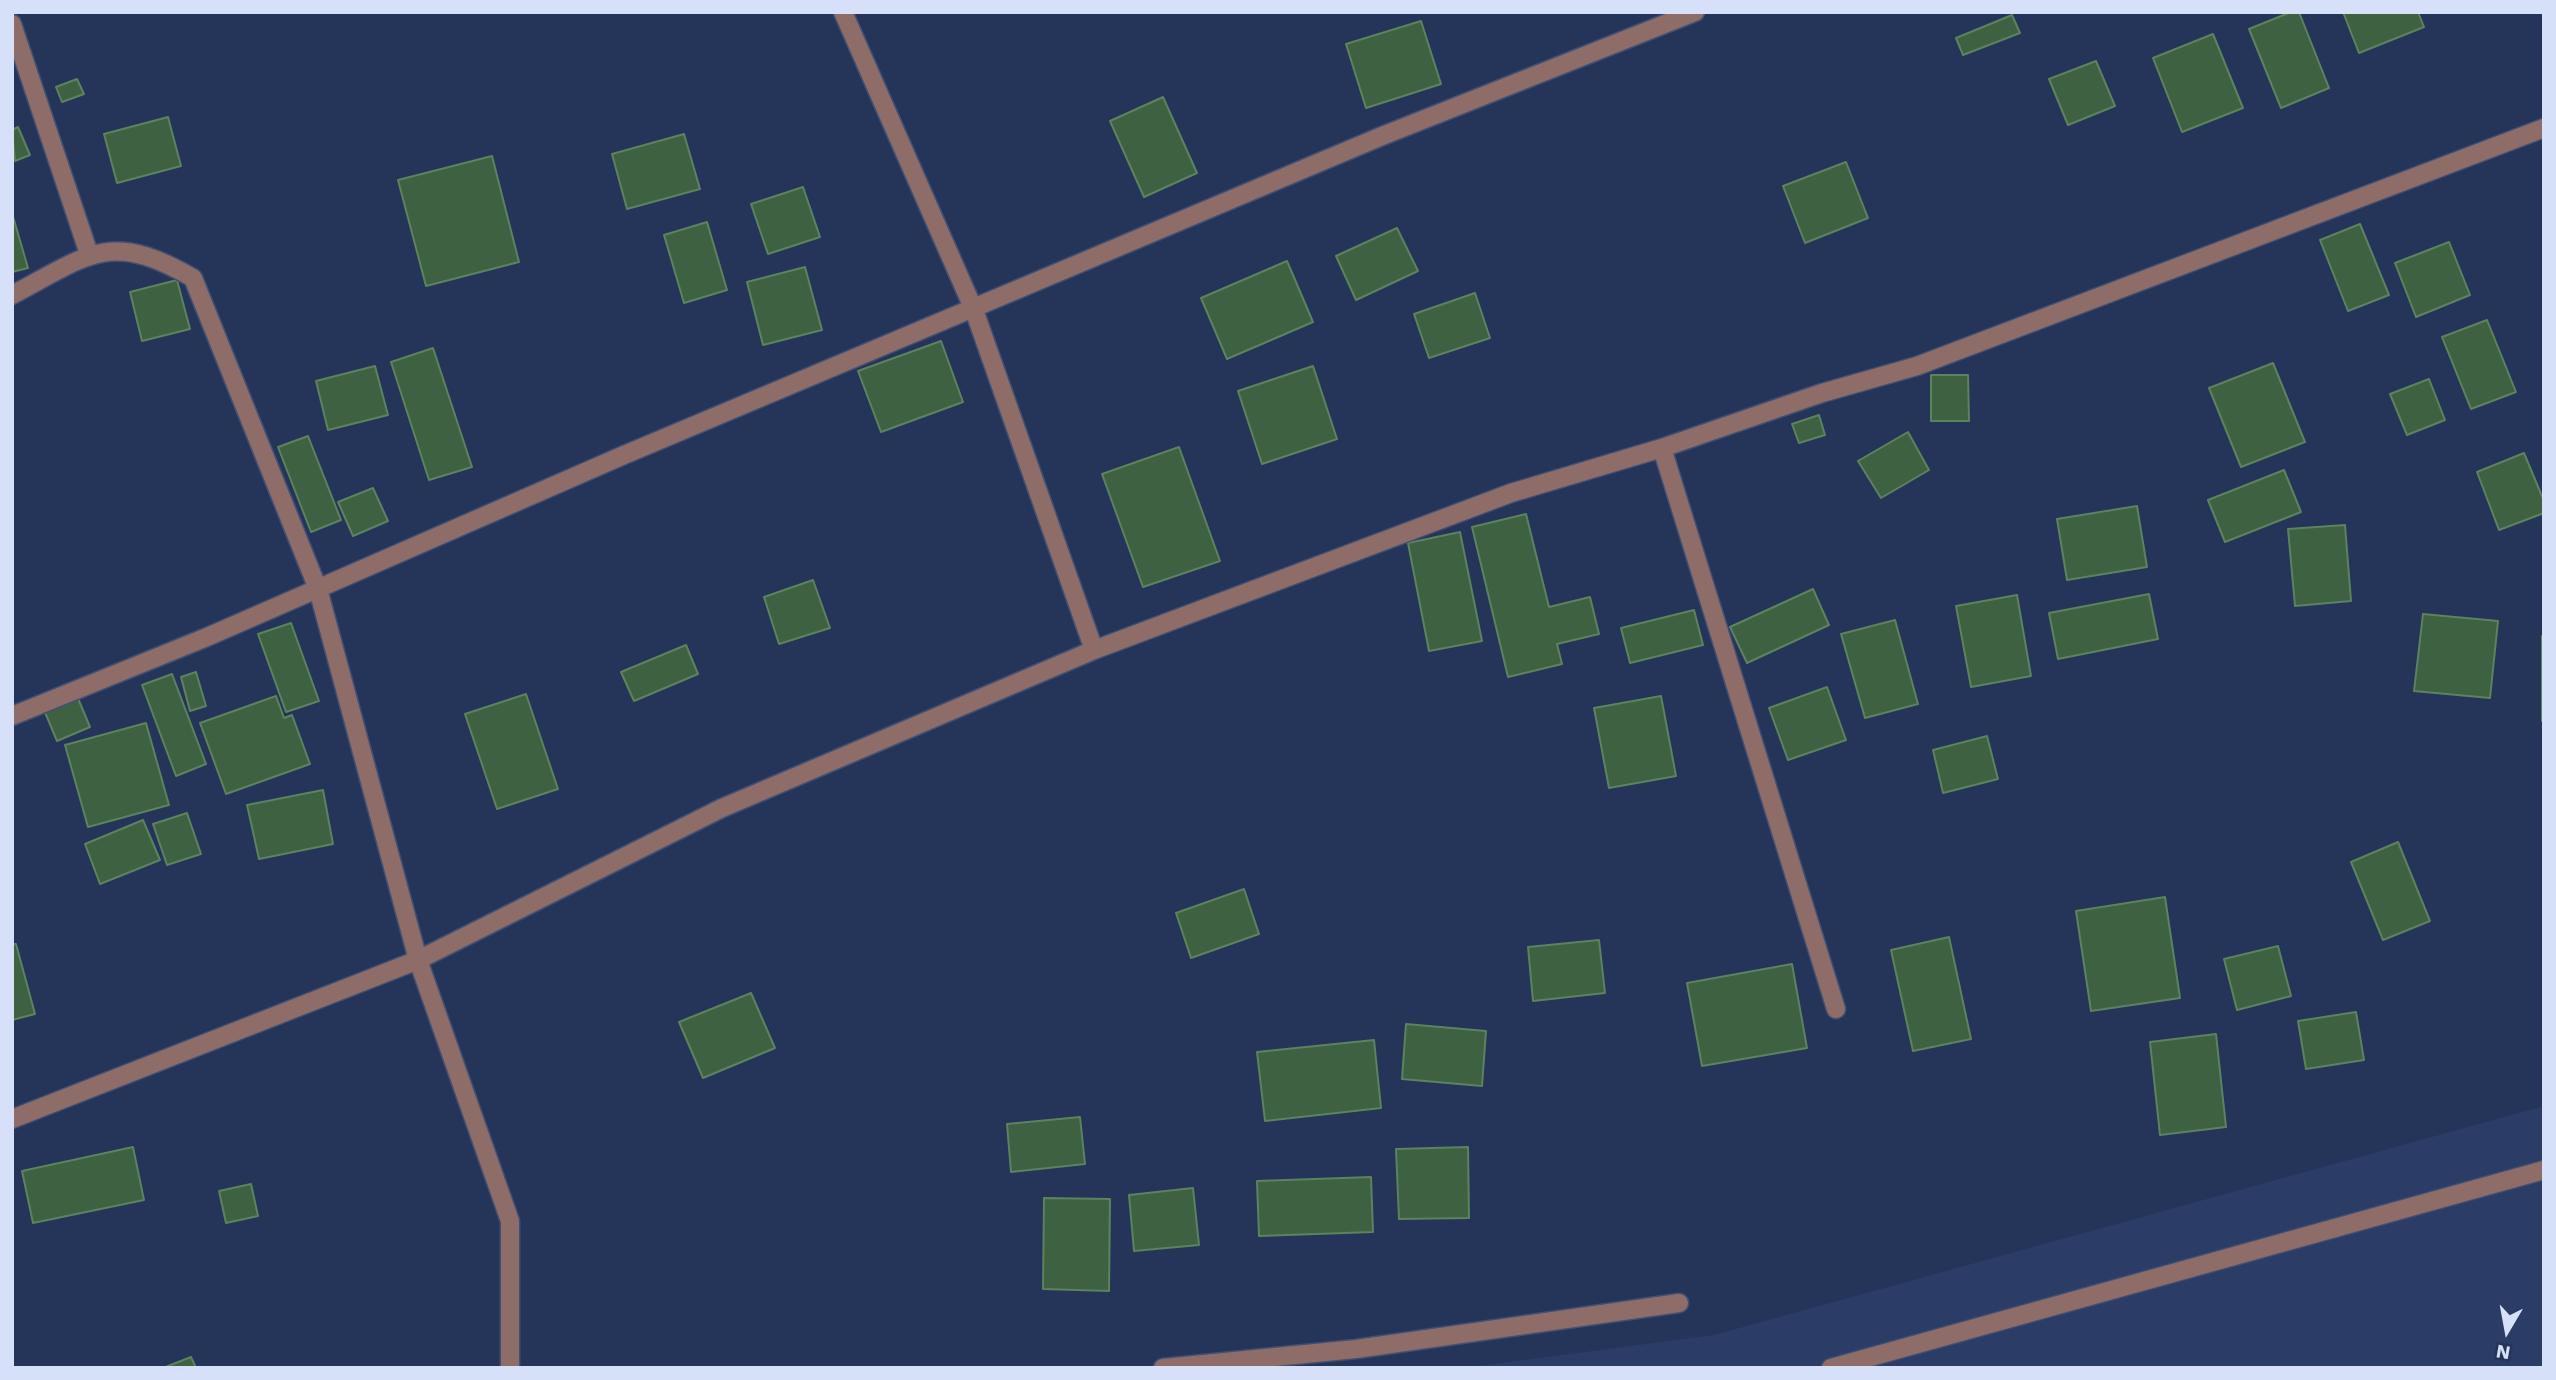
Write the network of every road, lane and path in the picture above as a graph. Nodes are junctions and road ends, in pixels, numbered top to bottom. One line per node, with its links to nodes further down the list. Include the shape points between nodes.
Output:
1 (843, 12): 7 (street)
2 (1695, 12): 7 (street, via 1382,136)
3 (12, 24): 5 (street)
4 (2544, 128): 8 (street, via 1917,366)
5 (89, 254): 6 (street); 9 (street, via 133,250 193,278)
6 (12, 295)
7 (974, 310): 9 (street, via 624,455); 10 (street)
8 (1662, 448): 10 (street, via 1511,493); 13 (street)
9 (318, 589): 11 (street); 12 (street)
10 (1094, 650): 12 (street, via 722,808)
11 (12, 716)
12 (418, 960): 14 (street); 17 (street, via 510,1222)
13 (1836, 1009)
14 (12, 1119)
15 (2544, 1170): 19 (street)
16 (1679, 1303): 18 (street, via 1356,1349)
17 (510, 1368)
18 (1163, 1368)
19 (1832, 1368)

